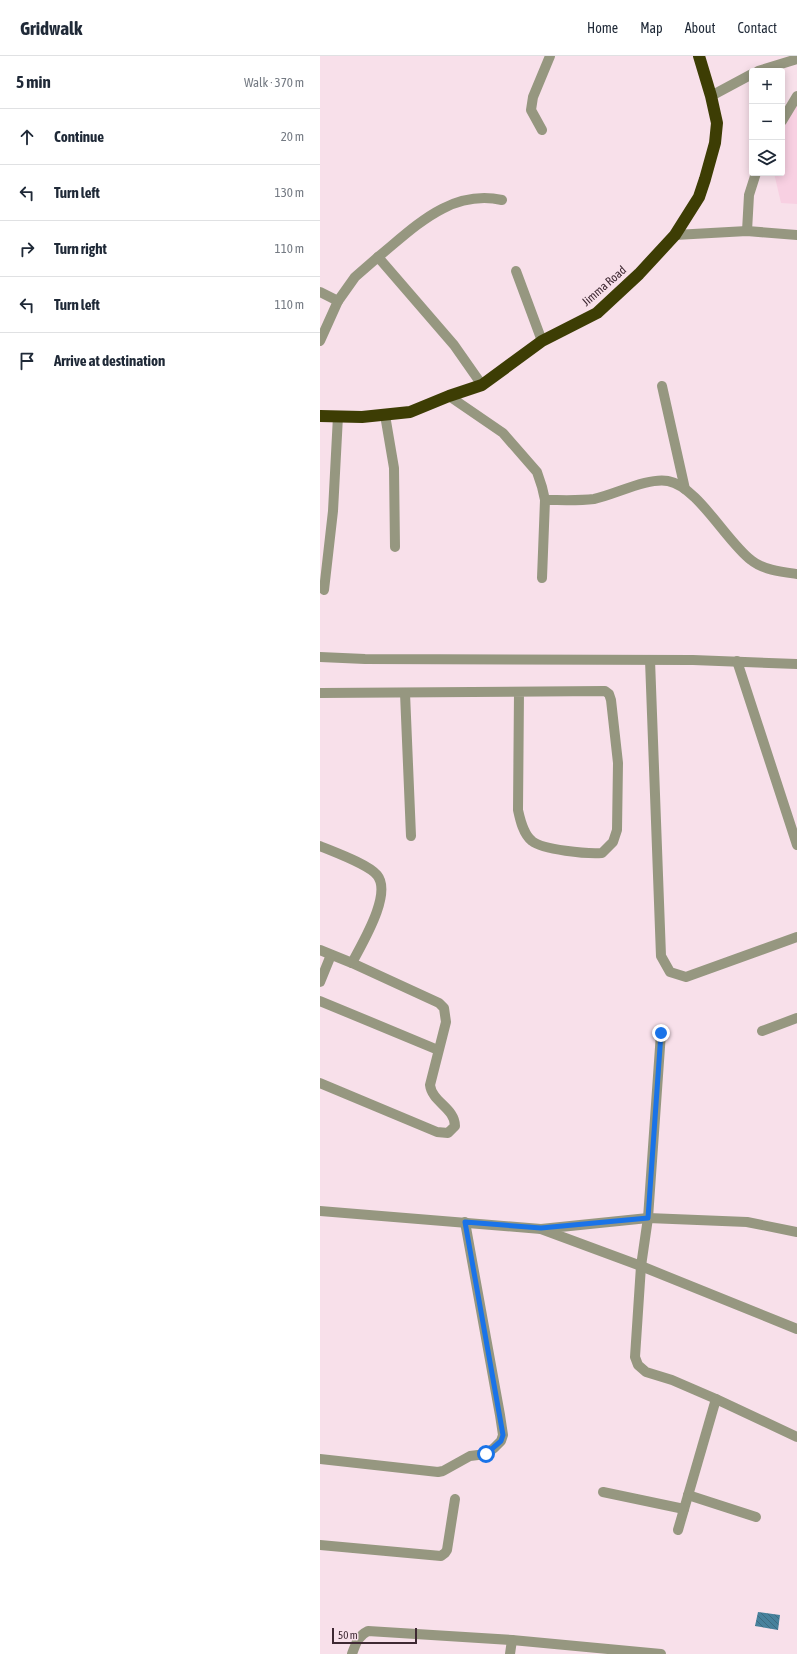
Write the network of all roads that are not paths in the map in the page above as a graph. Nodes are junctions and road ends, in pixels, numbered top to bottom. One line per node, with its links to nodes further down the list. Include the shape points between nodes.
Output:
1 (550, 56): 9 (street, via 533,97 531,110)
2 (699, 56): 6 (highway, Jimma Road)
3 (797, 59): 4 (street)
4 (768, 68)
5 (749, 76): 6 (street)
6 (711, 96): 13 (highway, Jimma Road, via 717,123 715,143 699,197)
7 (797, 96): 8 (street)
8 (785, 116)
9 (542, 130)
10 (755, 176): 12 (street, via 749,195)
11 (502, 200): 15 (street, via 477,198 449,205 423,220)
12 (747, 231): 13 (street); 14 (street)
13 (676, 235): 20 (highway, Jimma Road, via 597,313)
14 (797, 235)
15 (378, 257): 18 (street, via 355,277); 21 (street, via 454,345)
16 (516, 271): 20 (street)
17 (320, 292): 18 (street)
18 (338, 301): 19 (street)
19 (320, 341)
20 (542, 341): 21 (highway, Jimma Road)
21 (482, 385): 23 (highway, Jimma Road)
22 (662, 386): 27 (street)
23 (448, 396): 26 (highway, Jimma Road, via 410,412); 28 (street, via 503,433 537,472)
24 (320, 416): 25 (highway, Jimma Road)
25 (338, 416): 26 (highway, Jimma Road); 32 (street, via 334,511)
26 (385, 416): 29 (street, via 394,468)
27 (685, 489): 28 (street, via 666,480 594,499); 30 (street, via 751,560 768,568)
28 (545, 500): 31 (street)
29 (395, 547)
30 (797, 574)
31 (542, 578)
32 (324, 590)
33 (320, 657): 34 (street)
34 (650, 660): 35 (street); 43 (street, via 661,956 670,972 686,977)
35 (737, 661): 36 (street); 41 (street)
36 (797, 664)
37 (519, 692): 37 (street, via 605,691 609,694 618,763 617,830 613,842 602,853 588,854 538,845 530,840 520,821); 39 (street)
38 (320, 693): 39 (street)
39 (405, 693): 40 (street)
40 (411, 836)
41 (797, 842)
42 (320, 846): 46 (street, via 367,868 378,875 381,883 382,892 376,916)
43 (797, 936)
44 (320, 950): 45 (street)
45 (331, 955): 46 (street); 47 (street)
46 (352, 963): 52 (street, via 439,1003 444,1008 446,1022)
47 (320, 982)
48 (320, 1001): 52 (street)
49 (797, 1018): 50 (street)
50 (762, 1031)
51 (661, 1033): 55 (street)
52 (438, 1050): 53 (street, via 430,1090 455,1120 455,1126 448,1133 437,1132)
53 (320, 1083)
54 (320, 1211): 56 (street)
55 (648, 1218): 57 (street); 58 (street, via 747,1222); 59 (street)
56 (465, 1222): 57 (street); 63 (street, via 500,1415 503,1435 501,1441 486,1454 470,1456 438,1472)
57 (541, 1228): 59 (street)
58 (797, 1232)
59 (641, 1266): 60 (street); 61 (street, via 636,1357 638,1365 646,1372)
60 (797, 1328)
61 (716, 1399): 62 (street); 65 (street)
62 (797, 1437)
63 (320, 1459)
64 (603, 1492): 67 (street)
65 (688, 1495): 67 (street); 68 (street)
66 (455, 1499): 70 (street, via 447,1550 440,1556)
67 (684, 1509): 69 (street)
68 (756, 1517)
69 (678, 1530)
70 (320, 1545)
71 (512, 1640): 72 (street, via 368,1631 356,1641); 73 (street); 74 (street)
72 (352, 1654)
73 (510, 1654)
74 (661, 1654)

